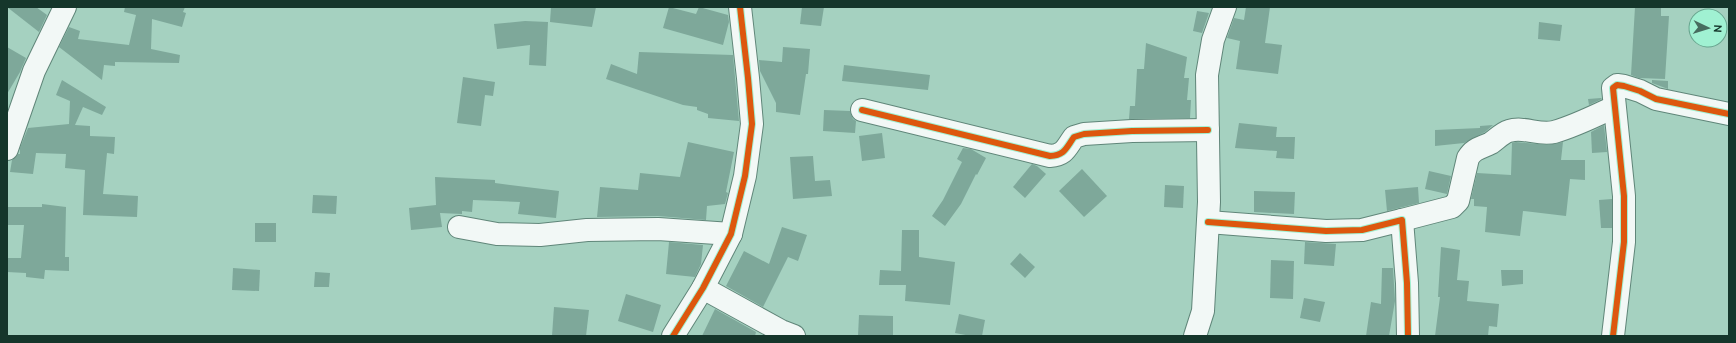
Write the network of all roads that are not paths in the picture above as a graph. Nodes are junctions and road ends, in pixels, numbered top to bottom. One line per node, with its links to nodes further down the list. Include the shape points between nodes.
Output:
1 (65, 7): 8 (street, via 34,71)
2 (740, 7): 12 (street, via 752,124 745,176)
3 (1226, 7): 7 (street, via 1213,40 1207,75)
4 (1614, 107): 6 (street, via 1613,88 1617,85 1640,91 1656,99); 9 (street, via 1576,125 1552,132 1538,133 1515,129 1507,131 1472,152 1468,158 1458,201 1452,207); 18 (street, via 1624,196 1624,242)
5 (862, 110): 7 (street, via 1050,156 1059,155 1065,151 1074,137 1084,134)
6 (1729, 114)
7 (1208, 130): 10 (street)
8 (7, 149)
9 (1402, 220): 10 (street, via 1362,230 1326,231); 17 (street)
10 (1208, 222): 16 (street, via 1203,311)
11 (459, 227): 12 (street, via 497,234 540,235 587,230 658,229)
12 (731, 234): 13 (street)
13 (703, 288): 14 (street); 15 (street)
14 (673, 336)
15 (794, 336)
16 (1195, 336)
17 (1408, 336)
18 (1613, 336)

